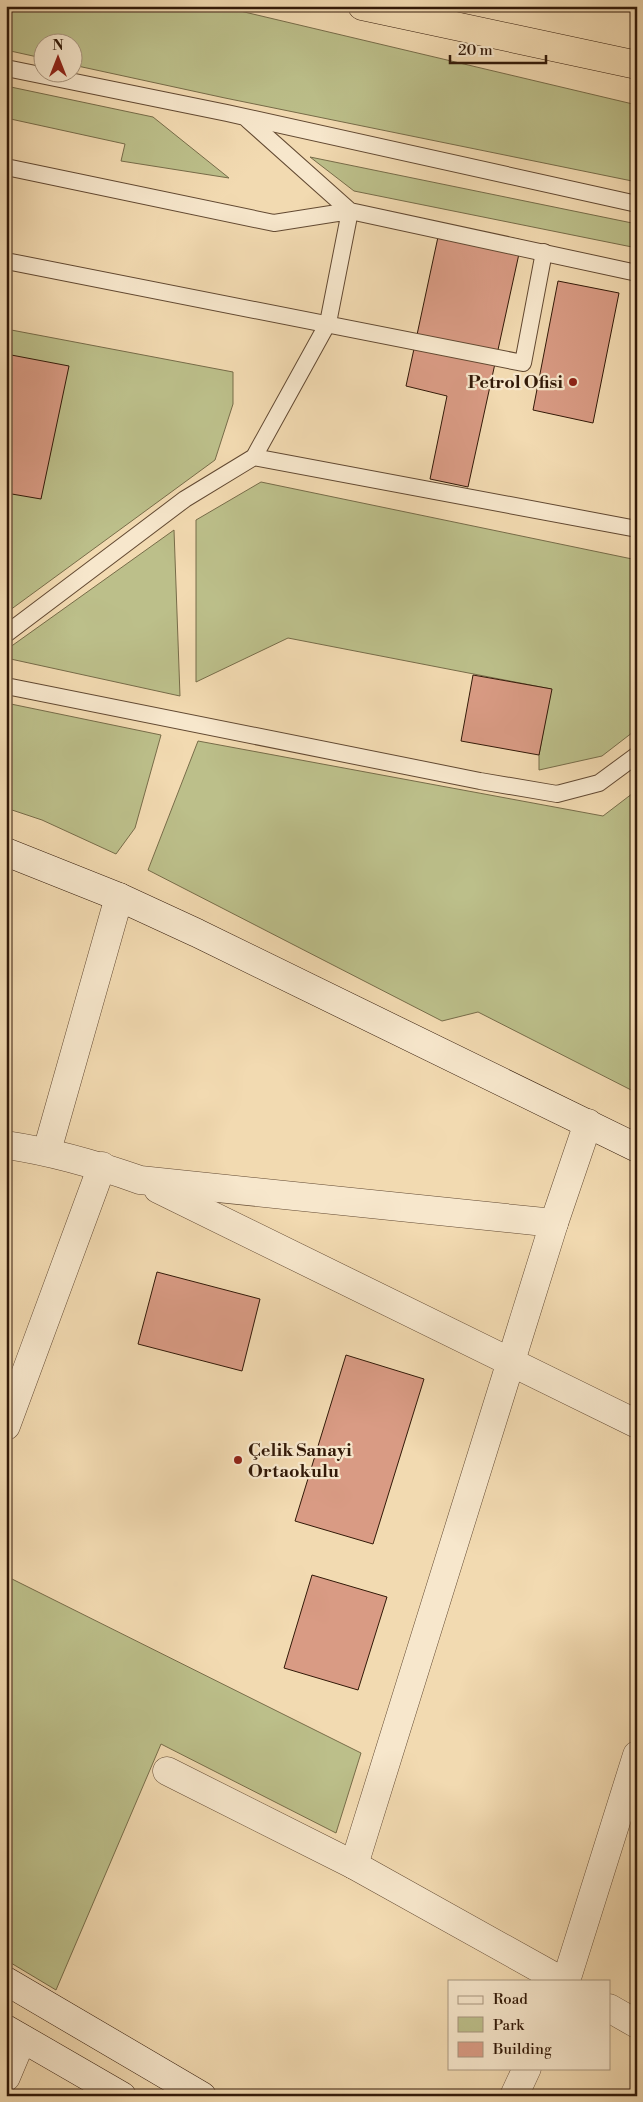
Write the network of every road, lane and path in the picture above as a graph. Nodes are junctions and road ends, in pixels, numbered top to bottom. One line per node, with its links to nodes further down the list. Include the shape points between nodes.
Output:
1 (362, 6): 2 (highway)
2 (637, 66)
3 (6, 68): 4 (lane)
4 (246, 118): 6 (lane); 7 (lane)
5 (6, 167): 7 (lane, via 274,223)
6 (637, 204)
7 (350, 211): 8 (lane); 11 (lane)
8 (544, 252): 10 (lane); 11 (lane, via 523,363)
9 (6, 261): 11 (lane)
10 (637, 273)
11 (328, 323): 12 (lane)
12 (254, 457): 13 (lane); 14 (lane, via 185,499)
13 (637, 529)
14 (6, 634)
15 (6, 686): 16 (lane, via 557,794 599,783)
16 (637, 755)
17 (6, 852): 18 (street)
18 (118, 897): 19 (street); 22 (street)
19 (588, 1124): 21 (street); 25 (street)
20 (6, 1145): 22 (street)
21 (637, 1148)
22 (47, 1151): 23 (street)
23 (102, 1166): 24 (street); 27 (street)
24 (140, 1180): 25 (street); 26 (street)
25 (554, 1223): 26 (street)
26 (512, 1361): 28 (street); 32 (street)
27 (16, 1368): 29 (street)
28 (637, 1424)
29 (6, 1426)
30 (637, 1755): 34 (street)
31 (167, 1771): 32 (street)
32 (354, 1865): 33 (street)
33 (560, 1980)
34 (566, 1980)
35 (6, 1981): 42 (street)
36 (610, 2009): 37 (street)
37 (637, 2024)
38 (14, 2034): 40 (street); 41 (street)
39 (526, 2070): 43 (street)
40 (6, 2077)
41 (122, 2096)
42 (202, 2096)
43 (514, 2096)

